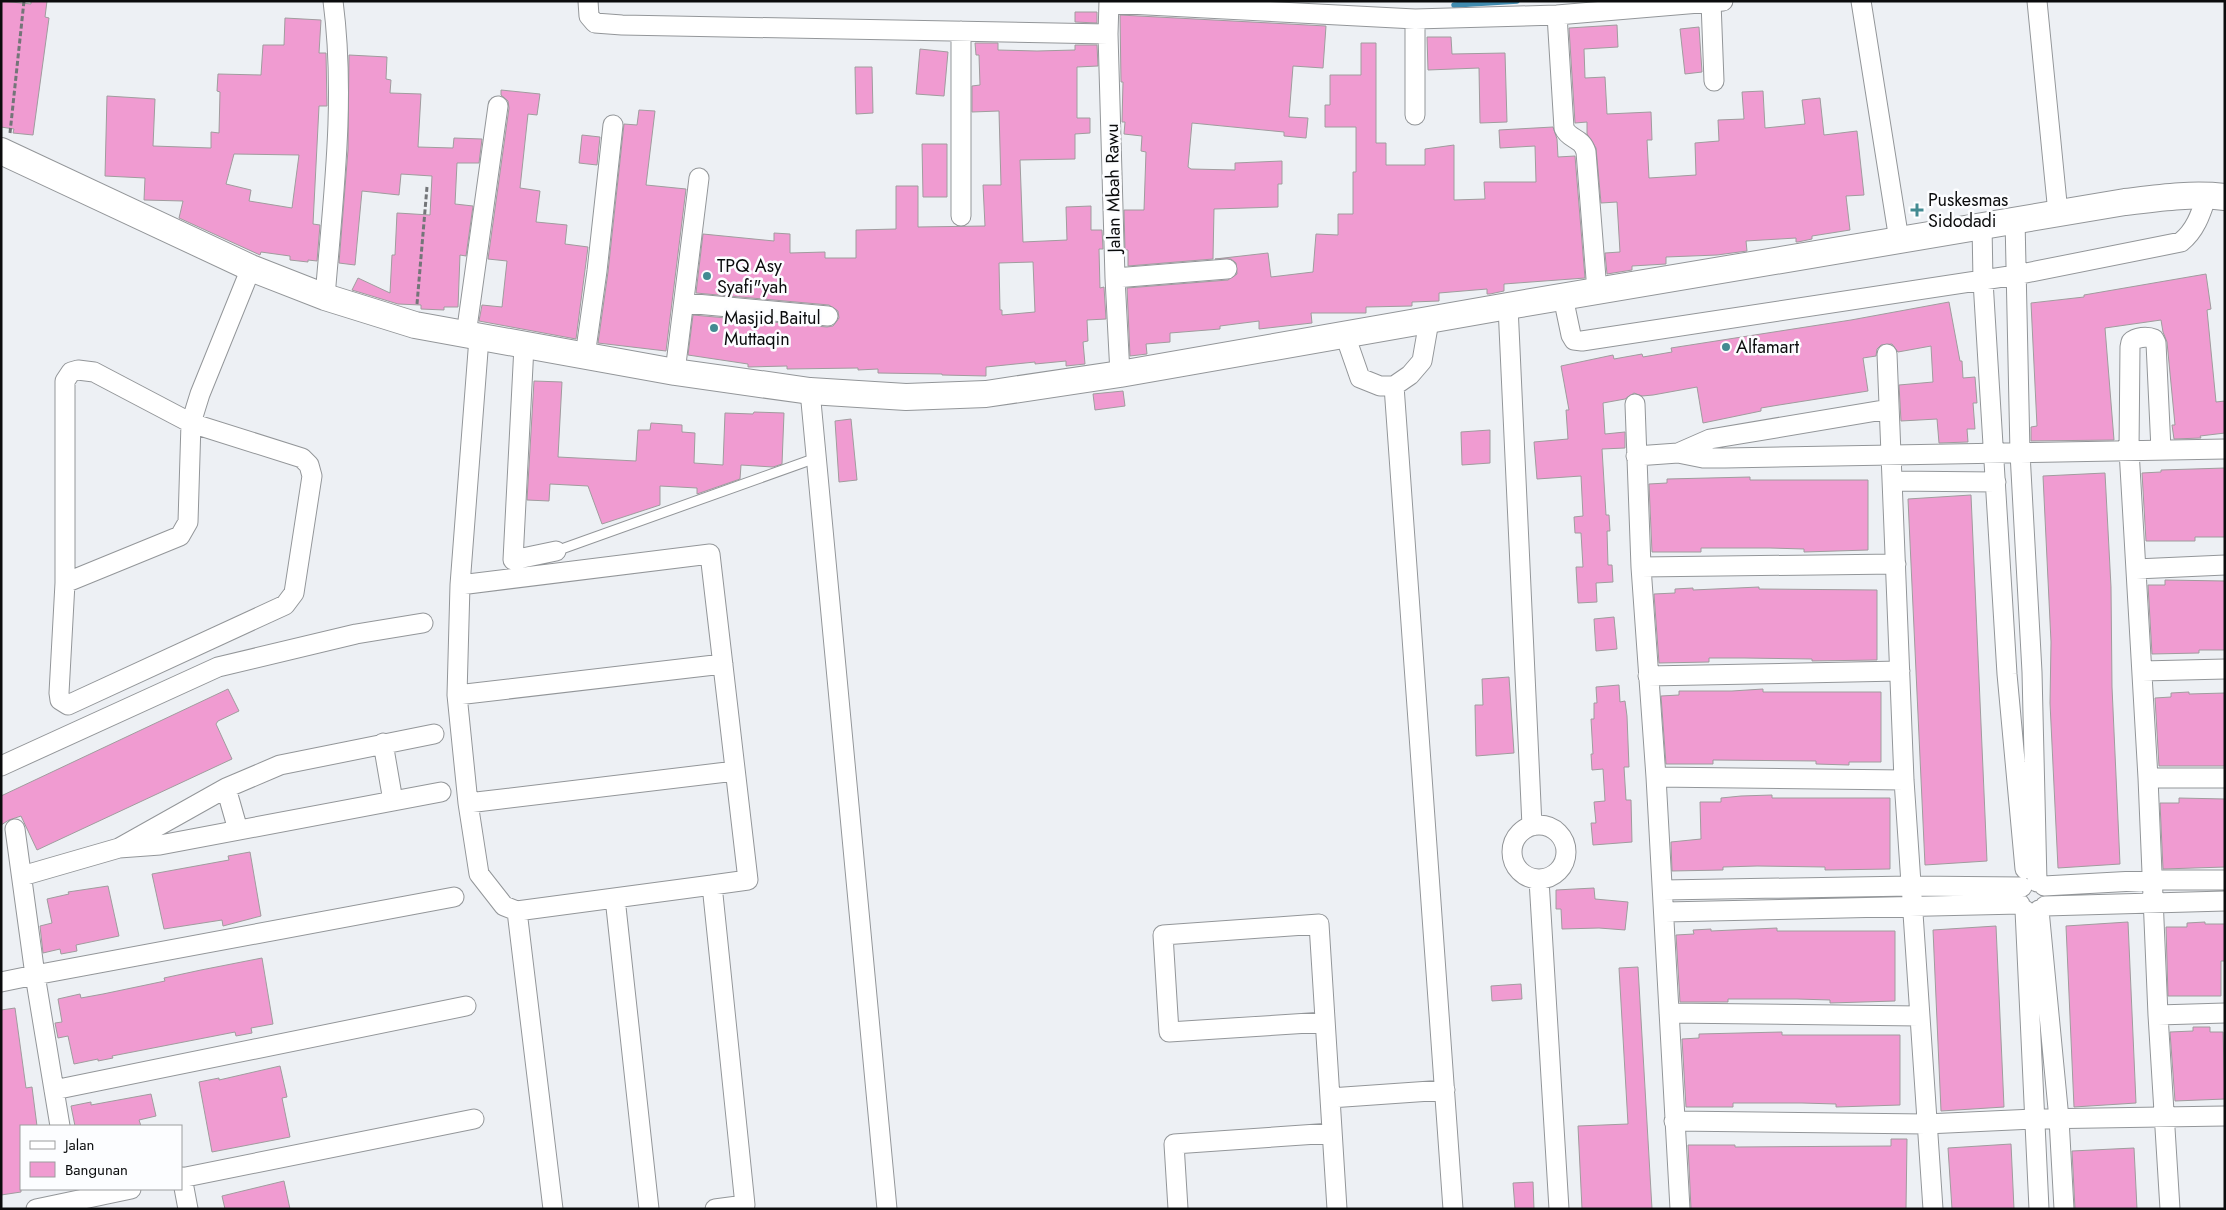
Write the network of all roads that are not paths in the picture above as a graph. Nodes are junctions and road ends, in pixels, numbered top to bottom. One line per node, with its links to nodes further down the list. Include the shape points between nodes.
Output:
1 (333, 1): 30 (street, via 338,44 338,132)
2 (588, 1): 10 (street, via 589,16 595,23)
3 (1861, 1): 22 (street)
4 (2037, 1): 18 (street)
5 (1109, 2): 8 (street); 9 (street, Jalan Mbah Rawu)
6 (1717, 2): 7 (street); 11 (street)
7 (1556, 15): 8 (street); 28 (street, via 1564,128 1581,141 1586,152)
8 (1415, 19): 13 (street)
9 (1108, 34): 10 (street); 25 (street, Jalan Mbah Rawu)
10 (961, 36): 19 (street)
11 (1714, 81)
12 (498, 106): 36 (street)
13 (1415, 115)
14 (613, 125): 39 (street)
15 (5, 152): 26 (street)
16 (700, 178): 31 (street)
17 (2216, 196): 18 (street, via 2176,196); 24 (street, via 2189,236 2181,242)
18 (2058, 213): 20 (street)
19 (961, 216)
20 (2015, 219): 21 (street); 24 (street)
21 (1982, 225): 22 (street); 27 (street)
22 (1899, 240): 28 (street)
23 (1227, 269): 25 (street)
24 (2016, 275): 27 (street); 52 (street)
25 (1115, 278): 41 (street, Jalan Mbah Rawu)
26 (246, 279): 30 (street); 46 (street)
27 (1983, 281): 29 (street, via 1582,341 1574,340 1571,335); 51 (street)
28 (1597, 291): 29 (street)
29 (1563, 296): 32 (street)
30 (325, 297): 36 (street)
31 (685, 303): 33 (street); 40 (street)
32 (1508, 306): 34 (street); 86 (street)
33 (828, 316)
34 (1429, 321): 35 (street); 42 (street, via 1422,361)
35 (1345, 336): 41 (street); 42 (street, via 1360,378 1380,386)
36 (472, 337): 37 (street); 64 (street)
37 (524, 346): 39 (street); 58 (street, via 513,560)
38 (1887, 354): 45 (street)
39 (585, 356): 40 (street)
40 (675, 372): 43 (street)
41 (1120, 374): 43 (street, via 986,394 906,397)
42 (1394, 386): 116 (street)
43 (810, 390): 55 (street)
44 (1635, 404): 54 (street)
45 (1890, 409): 50 (street, via 1710,439); 53 (street)
46 (191, 423): 63 (street, via 188,522 180,536); 63 (street, via 94,372 71,372 65,381); 63 (street, via 302,458 309,465 312,476 294,593 290,600 68,705 60,700 59,693)
47 (2225, 449): 49 (street)
48 (2129, 450): 49 (street); 49 (street, via 2131,342 2136,338 2149,337 2156,343); 52 (street); 62 (street)
49 (2161, 450)
50 (1678, 453): 53 (street, via 1703,458); 54 (street)
51 (1995, 454): 52 (street); 53 (street); 57 (street)
52 (2020, 454): 70 (street)
53 (1892, 455): 56 (street)
54 (1636, 456): 61 (street)
55 (816, 458): 58 (lane); 135 (street)
56 (1893, 481): 57 (street); 59 (street)
57 (1996, 482): 71 (street)
58 (556, 551)
59 (1896, 564): 61 (street); 68 (street)
60 (2225, 565): 62 (street)
61 (1641, 568): 72 (street)
62 (2136, 569): 69 (street)
63 (65, 583)
64 (460, 585): 66 (street, via 710,554); 73 (street)
65 (423, 623): 76 (street, via 356,634 218,667)
66 (723, 664): 73 (street); 77 (street)
67 (2225, 669): 69 (street)
68 (1900, 670): 72 (street); 81 (street)
69 (2142, 671): 79 (street)
70 (2032, 672): 71 (street); 98 (street)
71 (2007, 674): 98 (street)
72 (1648, 676): 78 (street)
73 (457, 695): 85 (street)
74 (434, 734): 75 (street)
75 (383, 743): 82 (street, via 280,765); 84 (street)
76 (1, 766)
77 (735, 771): 85 (street); 94 (street, via 748,880)
78 (1656, 777): 81 (street); 97 (street)
79 (2148, 778): 80 (street); 92 (street)
80 (2225, 778)
81 (1904, 780): 95 (street)
82 (226, 788): 88 (street); 89 (street)
83 (440, 792): 84 (street)
84 (393, 801): 88 (street)
85 (468, 803): 105 (street, via 479,874 504,906)
86 (1532, 826): 91 (street, via 1522,830 1515,839 1513,861 1528,877); 91 (street, via 1546,826 1557,832 1565,843 1566,856 1562,868)
87 (15, 829): 90 (street)
88 (238, 830): 89 (street, via 160,845)
89 (119, 848): 90 (street)
90 (22, 876): 107 (street)
91 (1539, 880): 139 (street)
92 (2153, 880): 93 (street); 98 (street); 102 (street)
93 (2225, 880)
94 (712, 885): 100 (street); 134 (street, via 745,1205)
95 (1911, 886): 96 (street); 98 (street); 104 (street)
96 (1816, 887): 97 (street); 103 (street)
97 (1663, 890): 106 (street)
98 (2032, 896): 102 (street); 104 (street); 121 (street); 122 (street)
99 (454, 897): 107 (street)
100 (615, 898): 105 (street); 133 (street)
101 (2225, 901): 102 (street)
102 (2153, 902): 112 (street)
103 (1816, 908): 104 (street); 106 (street)
104 (1912, 908): 113 (street)
105 (517, 911): 132 (street)
106 (1665, 912): 110 (street)
107 (35, 975): 108 (street); 115 (street)
108 (1, 982)
109 (466, 1006): 115 (street)
110 (1669, 1013): 113 (street); 123 (street)
111 (2225, 1013): 112 (street)
112 (2158, 1015): 119 (street)
113 (1919, 1016): 124 (street)
114 (1325, 1022): 114 (street, via 1319,924 1163,935 1169,1032); 117 (street)
115 (54, 1090): 125 (street)
116 (1445, 1090): 117 (street); 138 (street)
117 (1330, 1098): 126 (street)
118 (2225, 1116): 119 (street)
119 (2164, 1117): 122 (street); 144 (street)
120 (474, 1119): 127 (street)
121 (2034, 1119): 122 (street); 124 (street); 142 (street)
122 (2059, 1119): 143 (street)
123 (1674, 1121): 124 (street); 140 (street)
124 (1926, 1124): 141 (street)
125 (60, 1125)
126 (1332, 1133): 136 (street, via 1174,1144); 137 (street)
127 (182, 1178): 131 (street)
128 (120, 1190): 129 (street)
129 (72, 1195): 130 (street)
130 (36, 1209)
131 (188, 1209)
132 (554, 1209)
133 (649, 1209)
134 (715, 1209)
135 (887, 1209)
136 (1178, 1209)
137 (1337, 1209)
138 (1453, 1209)
139 (1559, 1209)
140 (1680, 1209)
141 (1933, 1209)
142 (2039, 1209)
143 (2064, 1209)
144 (2170, 1209)

